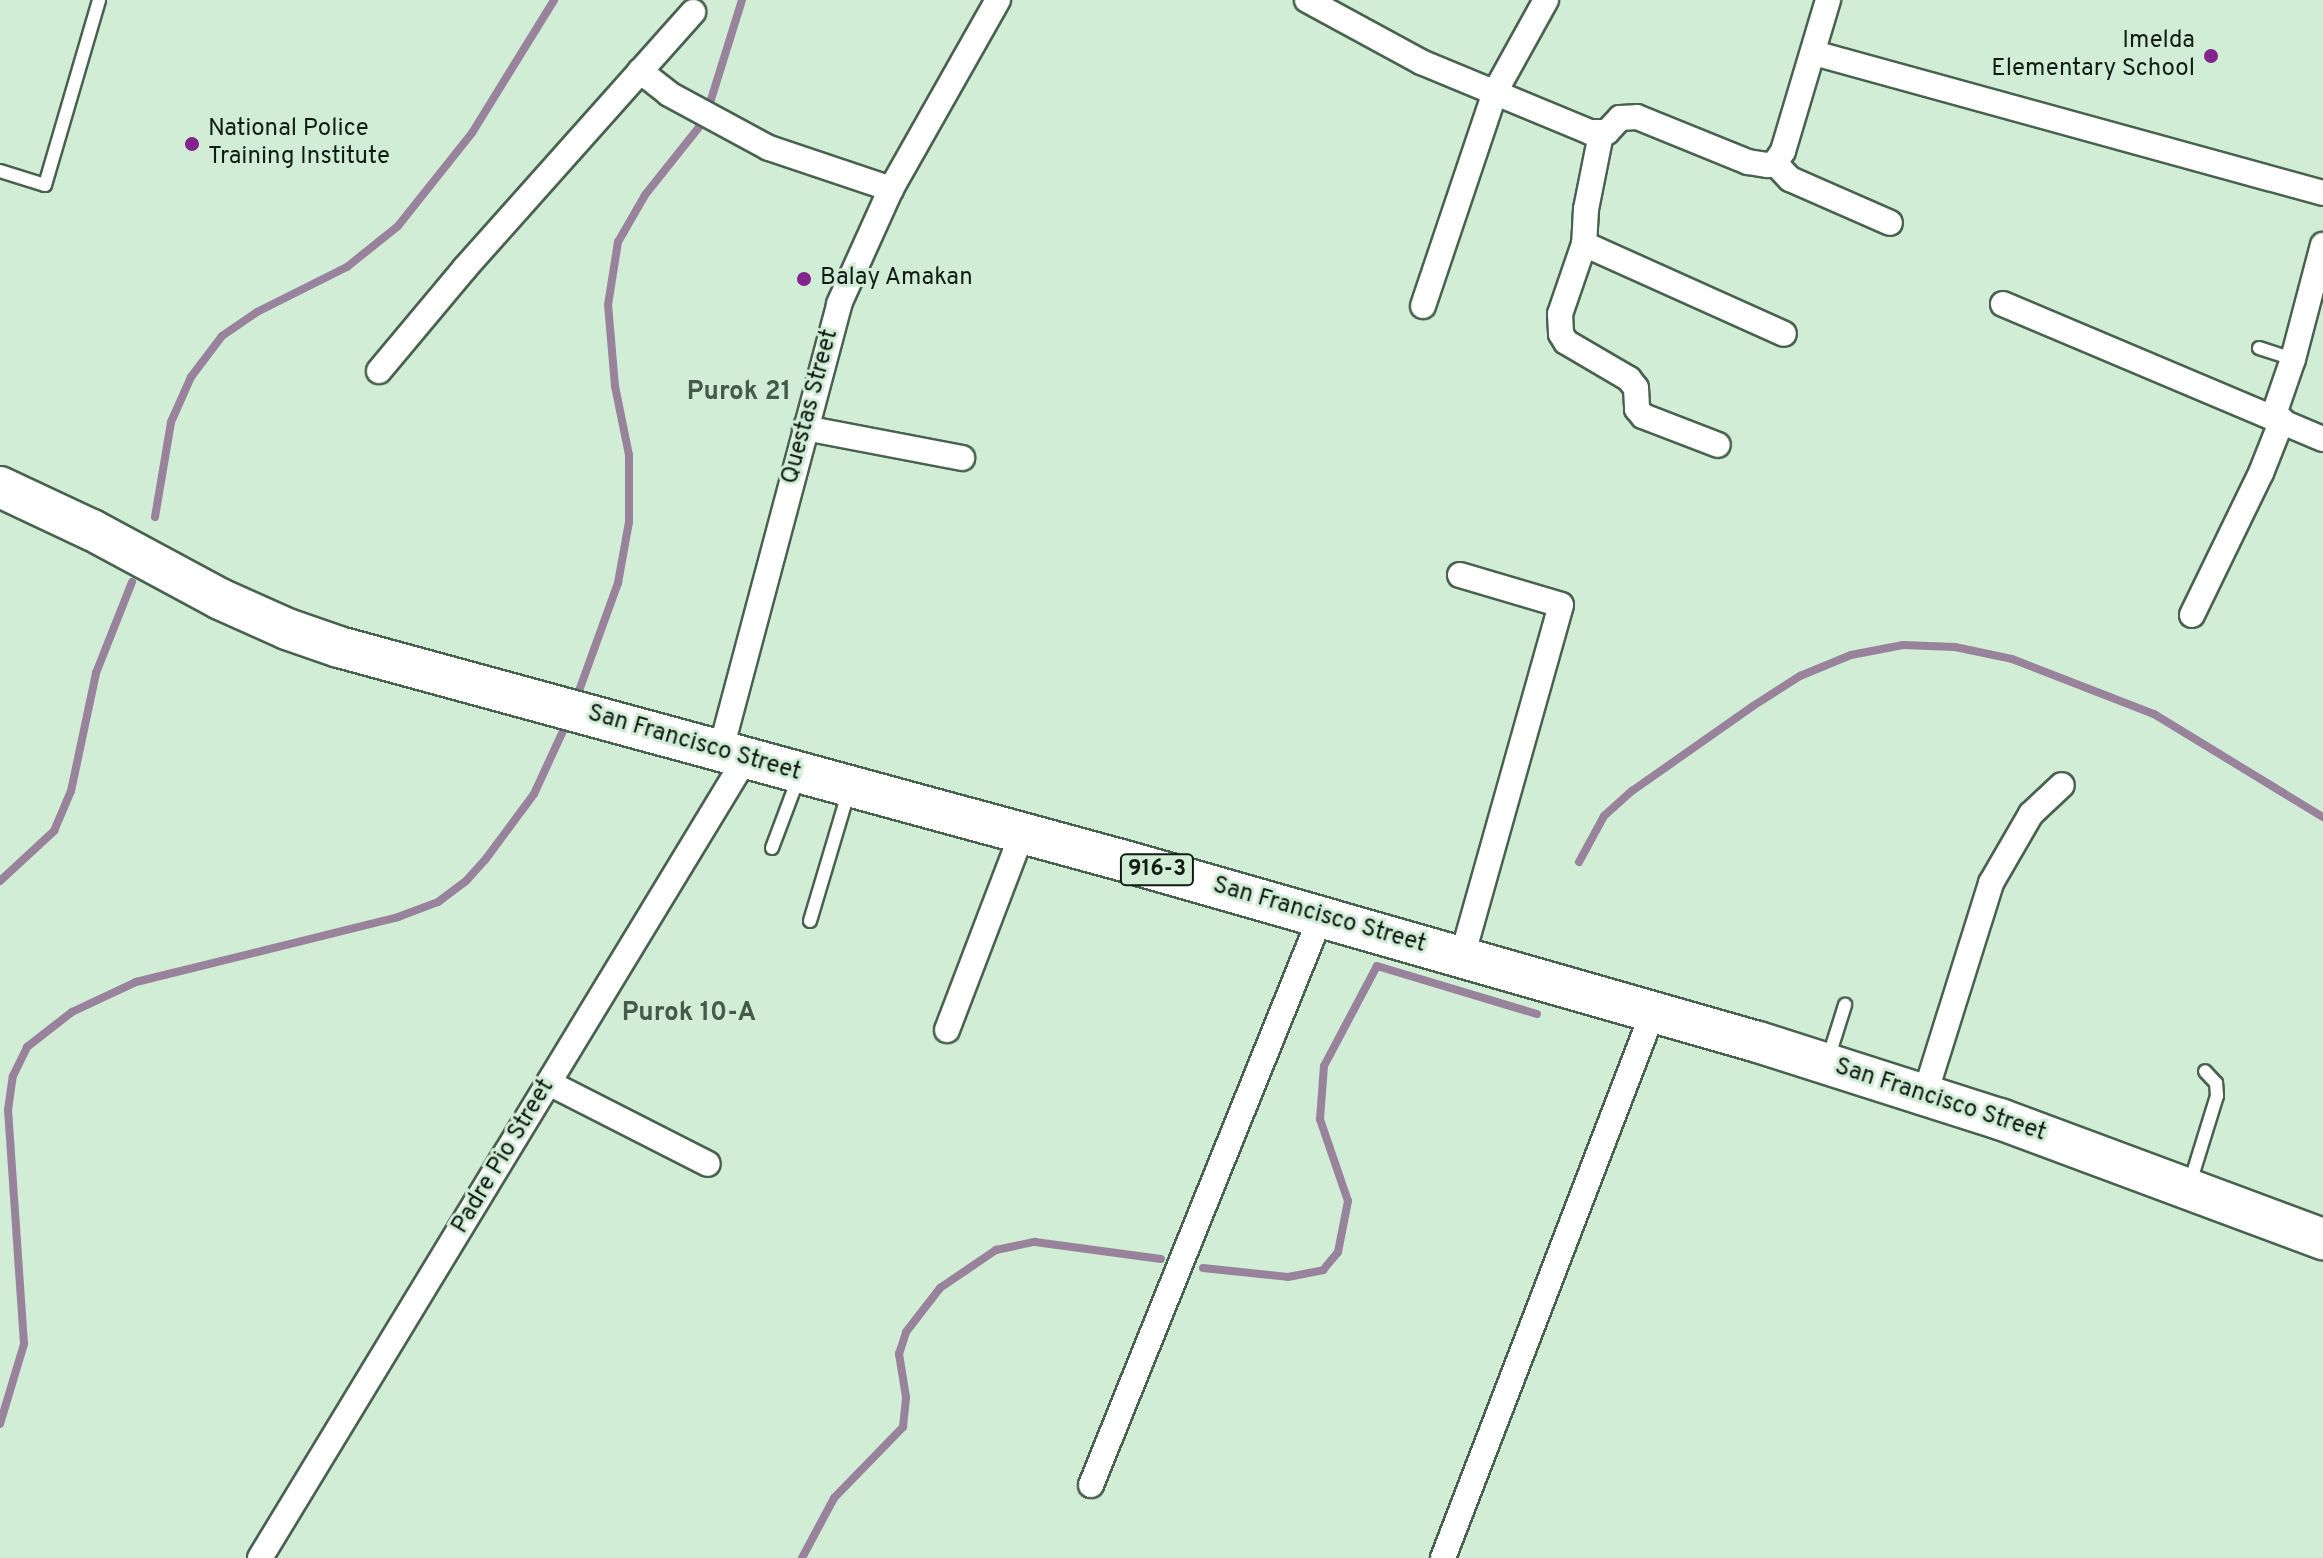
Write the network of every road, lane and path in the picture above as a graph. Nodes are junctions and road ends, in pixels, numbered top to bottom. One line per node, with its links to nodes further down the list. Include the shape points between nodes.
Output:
1 (99, 0): 12 (lane, via 45,185)
2 (998, 0): 13 (street, Questas Street)
3 (1307, 0): 9 (street, via 1421,62)
4 (1546, 0): 9 (street)
5 (1828, 0): 7 (street)
6 (693, 12): 8 (street)
7 (1814, 53): 11 (street); 14 (street)
8 (640, 71): 13 (street, via 669,94 755,141); 23 (street)
9 (1495, 92): 10 (street); 19 (street)
10 (1601, 134): 11 (street, via 1620,118 1637,117 1748,162); 16 (street)
11 (1775, 163): 15 (street, via 1790,179)
12 (0, 171)
13 (891, 189): 25 (street, Questas Street, via 839,304)
14 (2323, 193)
15 (1890, 223)
16 (1584, 244): 20 (street); 27 (street, via 1559,320 1566,342 1629,379 1643,416)
17 (2323, 245): 22 (street)
18 (2003, 304): 24 (street)
19 (1423, 306)
20 (1784, 334)
21 (2259, 348): 22 (lane)
22 (2293, 359): 24 (street)
23 (379, 371)
24 (2277, 418): 26 (street); 31 (street, via 2261,473)
25 (805, 428): 28 (street); 32 (street, Questas Street)
26 (2323, 439)
27 (1718, 445)
28 (962, 458)
29 (0, 487): 32 (main road, San Francisco Street / 916-3, via 287,629)
30 (1460, 575): 40 (street, via 1561,605)
31 (2192, 615)
32 (734, 752): 33 (main road, San Francisco Street / 916-3); 46 (street, Padre Pio Street)
33 (800, 772): 35 (main road, San Francisco Street / 916-3); 37 (lane)
34 (2062, 785): 47 (street, via 2031,814 1991,883)
35 (849, 789): 36 (main road, San Francisco Street / 916-3); 39 (lane)
36 (1022, 834): 38 (main road, San Francisco Street / 916-3); 43 (street)
37 (772, 848)
38 (1321, 916): 40 (main road, San Francisco Street / 916-3); 51 (street)
39 (810, 921)
40 (1462, 957): 42 (main road, San Francisco Street / 916-3)
41 (1845, 1005): 44 (lane)
42 (1653, 1012): 44 (main road, San Francisco Street / 916-3); 53 (street)
43 (947, 1030)
44 (1827, 1063): 47 (main road, San Francisco Street / 916-3)
45 (2205, 1071): 49 (lane, via 2216,1083 2217,1096)
46 (549, 1083): 48 (street); 52 (street, Padre Pio Street)
47 (1925, 1094): 49 (main road, San Francisco Street / 916-3)
48 (708, 1164)
49 (2189, 1188): 50 (main road, San Francisco Street / 916-3)
50 (2323, 1239)
51 (1091, 1485)
52 (260, 1558)
53 (1443, 1558)

